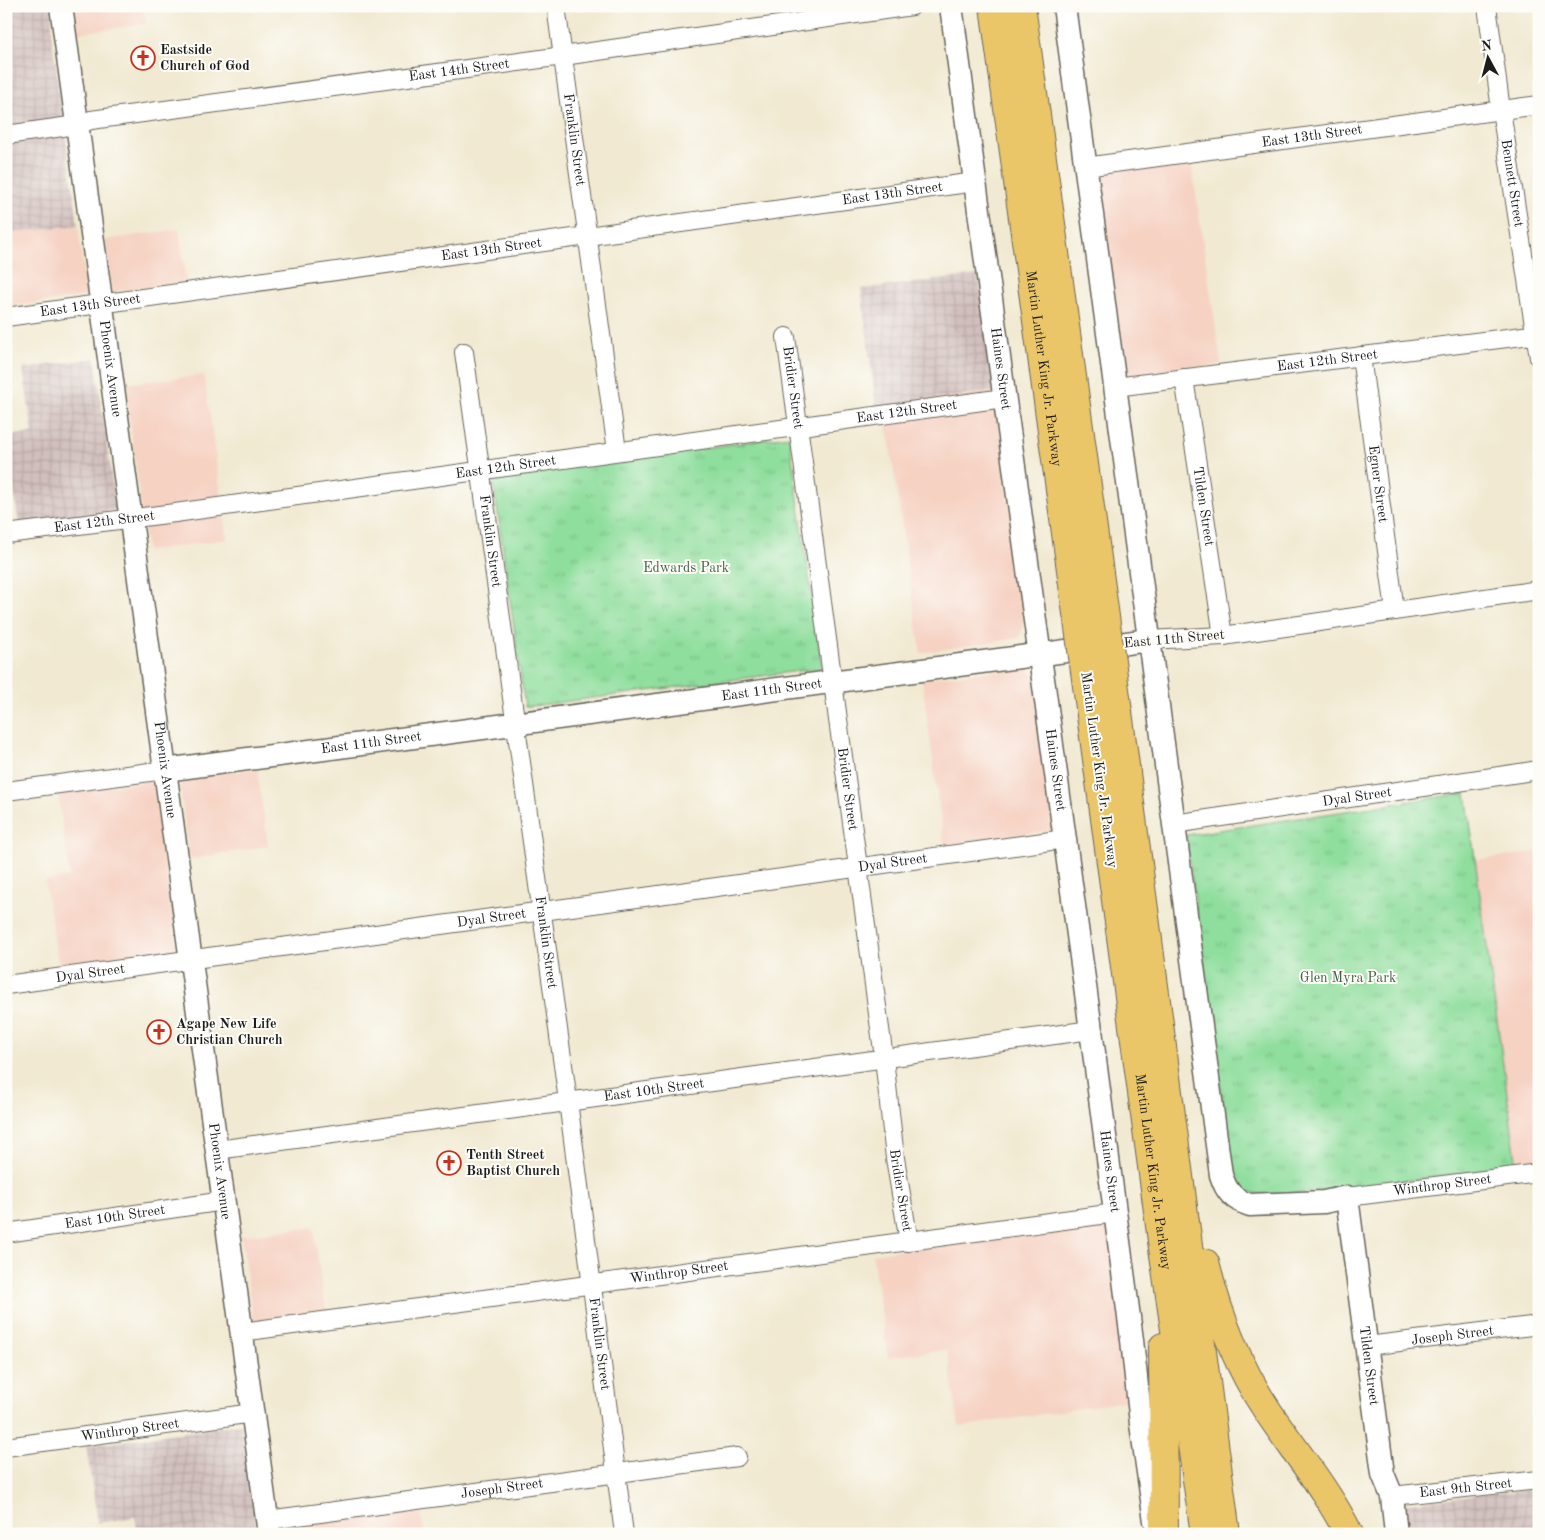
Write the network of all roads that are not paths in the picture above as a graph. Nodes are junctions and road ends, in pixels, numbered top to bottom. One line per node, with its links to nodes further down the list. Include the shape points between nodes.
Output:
1 (60, 6): 12 (street, Phoenix Avenue)
2 (556, 6): 9 (street, Franklin Street)
3 (912, 6): 9 (street, East 14th Street)
4 (951, 6): 15 (street, Haines Street)
5 (994, 6): 59 (highway, Martin Luther King Jr. Parkway, bridge)
6 (1021, 6): 51 (highway, Martin Luther King Jr. Parkway, bridge)
7 (1064, 6): 14 (street)
8 (1487, 6): 11 (street, Bennett Street)
9 (563, 56): 12 (street, East 14th Street, via 101,118); 16 (street, Franklin Street)
10 (1539, 105): 11 (street, East 13th Street)
11 (1501, 110): 14 (street, East 13th Street); 19 (street, Bennett Street)
12 (77, 124): 13 (street, East 14th Street); 17 (street, Phoenix Avenue)
13 (6, 135)
14 (1084, 167): 25 (street)
15 (975, 182): 16 (street, East 13th Street); 26 (street, Haines Street)
16 (587, 236): 17 (street, East 13th Street); 28 (street, Franklin Street)
17 (101, 304): 18 (street, East 13th Street); 30 (street, Phoenix Avenue)
18 (6, 317)
19 (1537, 334): 22 (street, East 12th Street); 23 (street, Bennett Street)
20 (786, 337): 27 (street, Bridier Street)
21 (464, 352): 29 (street, Franklin Street)
22 (1361, 356): 24 (street, East 12th Street); 33 (street, Egner Street)
23 (1539, 358)
24 (1184, 378): 25 (street, East 12th Street); 34 (street, Tilden Street)
25 (1115, 387): 35 (street)
26 (1004, 398): 27 (street, East 12th Street); 36 (street, Haines Street)
27 (797, 427): 28 (street, East 12th Street); 37 (street, Bridier Street)
28 (617, 451): 29 (street, East 12th Street)
29 (481, 470): 30 (street, East 12th Street); 38 (street, Franklin Street)
30 (131, 518): 31 (street, East 12th Street); 39 (street, Phoenix Avenue)
31 (6, 534)
32 (1539, 590): 33 (street, East 11th Street)
33 (1395, 611): 34 (street, East 11th Street)
34 (1223, 636): 35 (street, East 11th Street)
35 (1149, 640): 36 (street, East 11th Street); 42 (street)
36 (1040, 654): 37 (street, East 11th Street); 43 (street, Haines Street)
37 (832, 682): 38 (street, East 11th Street); 44 (street, Bridier Street)
38 (516, 724): 39 (street, East 11th Street); 45 (street, Franklin Street)
39 (165, 770): 41 (street, East 11th Street); 46 (street, Phoenix Avenue)
40 (1539, 770): 42 (street, Dyal Street)
41 (6, 791)
42 (1174, 824): 54 (street, via 1225,1187 1236,1199 1250,1205 1324,1202)
43 (1065, 839): 44 (street, Dyal Street); 48 (street, Haines Street)
44 (857, 867): 45 (street, Dyal Street); 49 (street, Bridier Street)
45 (542, 911): 46 (street, Dyal Street); 50 (street, Franklin Street)
46 (191, 960): 47 (street, Dyal Street); 52 (street, Phoenix Avenue)
47 (6, 985)
48 (1091, 1030): 49 (street, East 10th Street); 56 (street, Haines Street)
49 (884, 1058): 50 (street, East 10th Street); 58 (street, Bridier Street, via 895,1158)
50 (568, 1100): 52 (street, East 10th Street); 60 (street, Franklin Street)
51 (1174, 1133): 75 (highway, Martin Luther King Jr. Parkway); 76 (highway, via 1214,1296 1235,1353 1262,1404 1327,1496)
52 (217, 1150): 55 (street, Phoenix Avenue)
53 (1539, 1173): 54 (street, Winthrop Street)
54 (1347, 1197): 63 (street, Tilden Street)
55 (224, 1201): 57 (street, East 10th Street); 62 (street, Phoenix Avenue)
56 (1115, 1213): 58 (street, Winthrop Street); 72 (street, Haines Street)
57 (6, 1233)
58 (910, 1242): 60 (street, Winthrop Street)
59 (1163, 1248): 73 (highway); 74 (highway, Martin Luther King Jr. Parkway)
60 (591, 1284): 62 (street, Winthrop Street); 67 (street, Franklin Street)
61 (1539, 1325): 63 (street, Joseph Street)
62 (242, 1332): 64 (street, Phoenix Avenue)
63 (1367, 1346): 69 (street, Tilden Street, via 1383,1474)
64 (253, 1413): 65 (street, Winthrop Street); 70 (street, Phoenix Avenue)
65 (6, 1447)
66 (737, 1457): 67 (street, Joseph Street)
67 (617, 1472): 70 (street, Joseph Street); 71 (street, Franklin Street)
68 (1539, 1480): 69 (street, East 9th Street)
69 (1392, 1496): 77 (street, Tilden Street)
70 (269, 1527)
71 (624, 1534)
72 (1157, 1534)
73 (1164, 1534)
74 (1205, 1534)
75 (1226, 1534)
76 (1349, 1534)
77 (1396, 1534)

